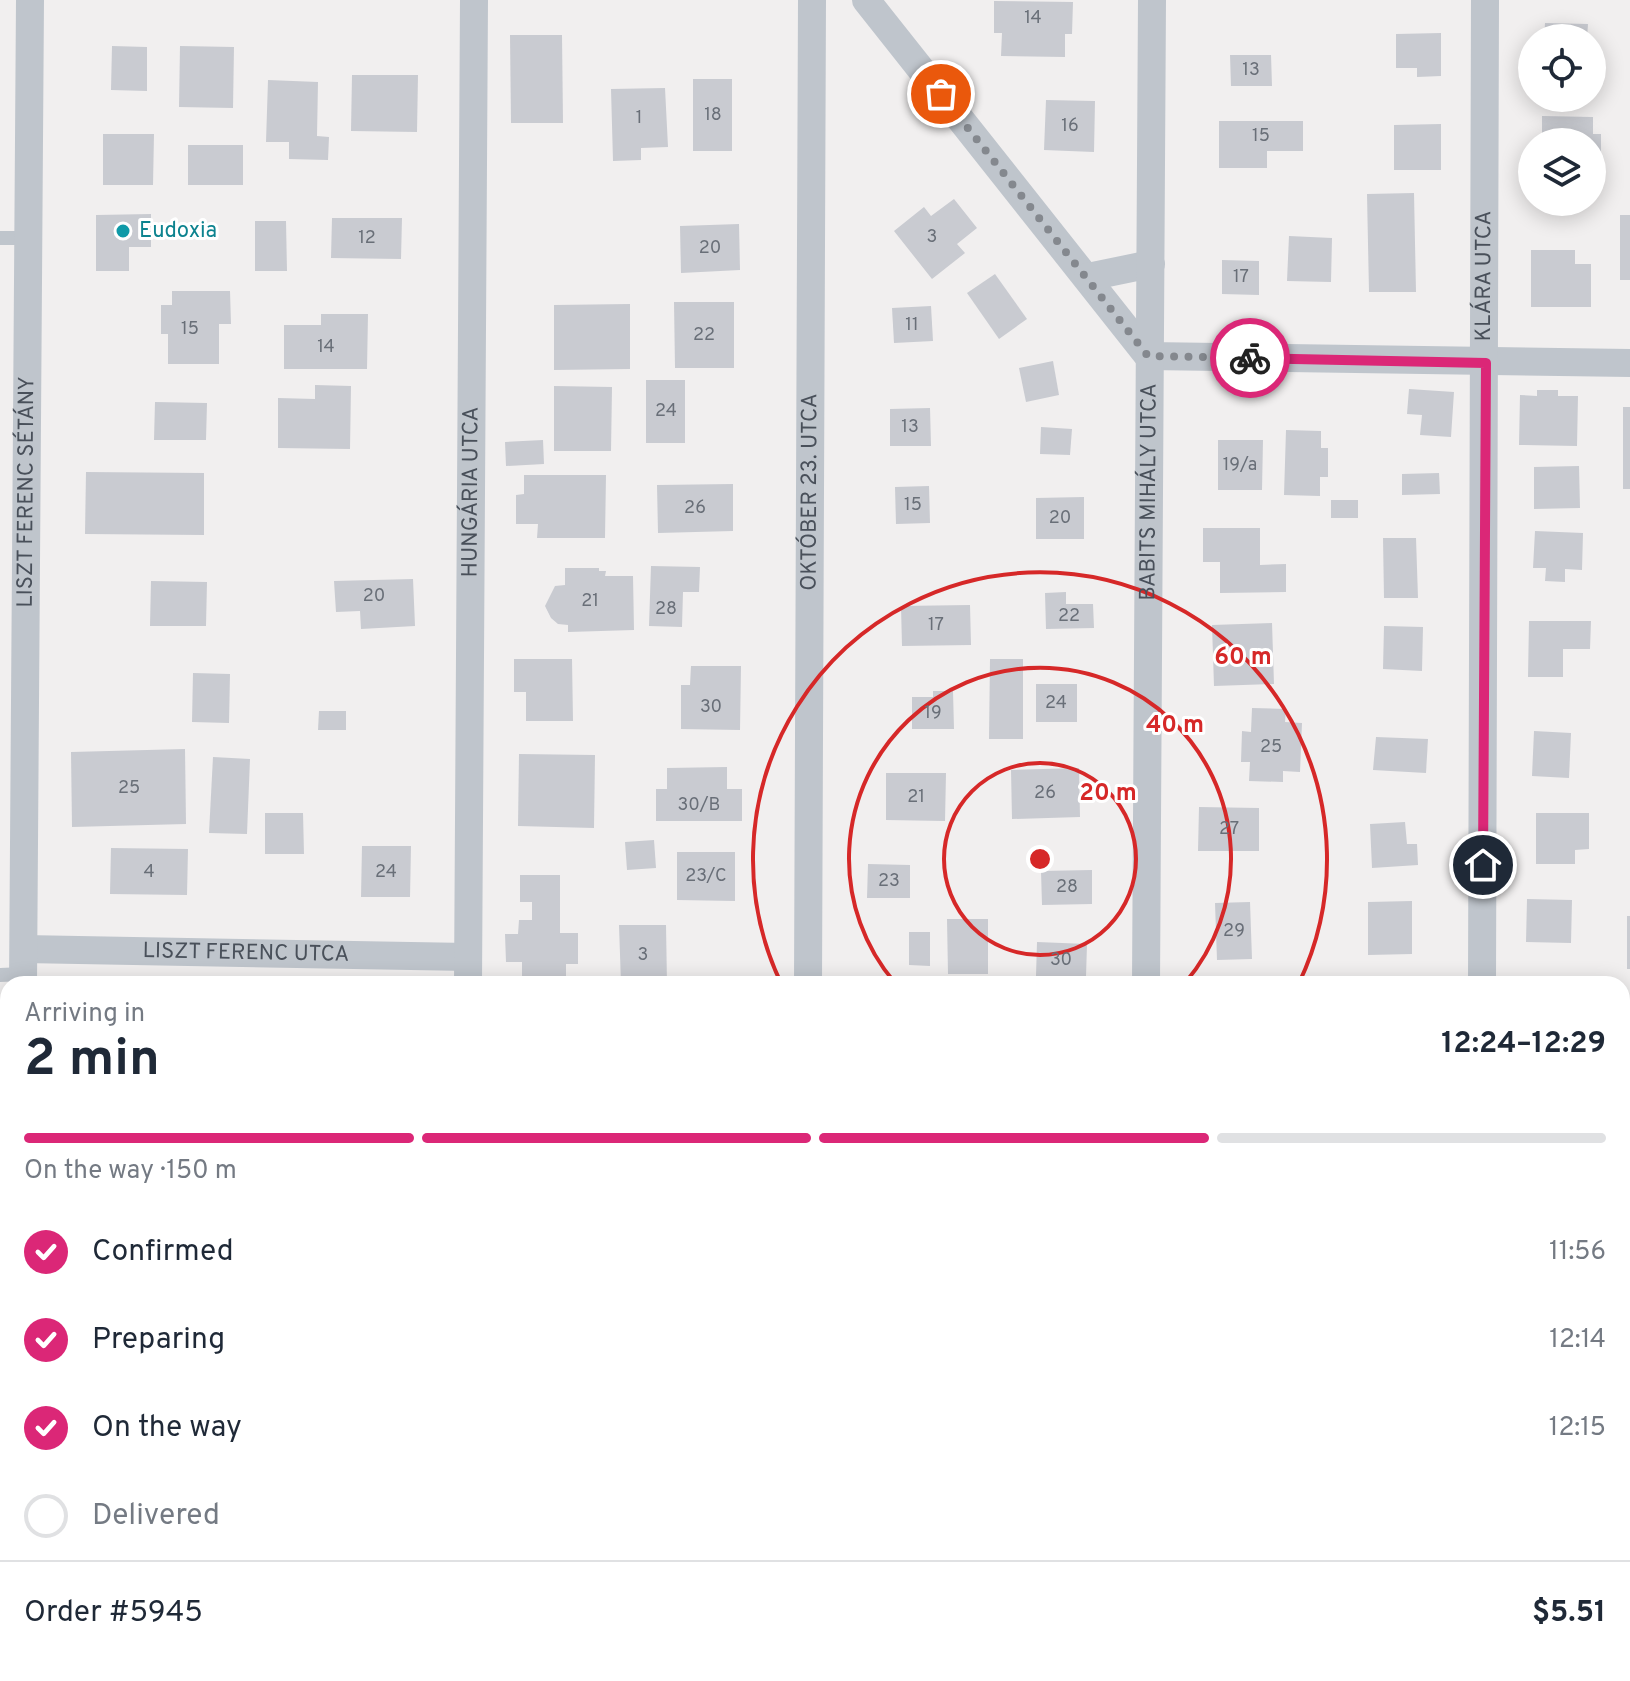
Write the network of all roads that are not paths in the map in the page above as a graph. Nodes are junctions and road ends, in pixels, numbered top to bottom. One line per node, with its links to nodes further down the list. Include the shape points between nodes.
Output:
1 (30, 0): 7 (street, LISZT FERENC SÉTÁNY)
2 (474, 0): 15 (street, HUNGÁRIA UTCA)
3 (812, 0): 16 (street, OKTÓBER 23. UTCA)
4 (866, 0): 9 (street)
5 (1152, 0): 8 (street, BABITS MIHÁLY UTCA)
6 (1485, 0): 12 (street, KLÁRA UTCA)
7 (14, 238): 10 (street, LISZT FERENC SÉTÁNY)
8 (1151, 264): 9 (street); 11 (street, BABITS MIHÁLY UTCA)
9 (1088, 277): 11 (street)
10 (14, 322): 14 (street, LISZT FERENC SÉTÁNY)
11 (1148, 356): 12 (street); 17 (street, BABITS MIHÁLY UTCA)
12 (1486, 363): 13 (street); 18 (street, KLÁRA UTCA)
13 (1630, 363)
14 (18, 970): 15 (street, LISZT FERENC UTCA)
15 (468, 970)
16 (808, 976)
17 (1146, 976)
18 (1482, 976)

